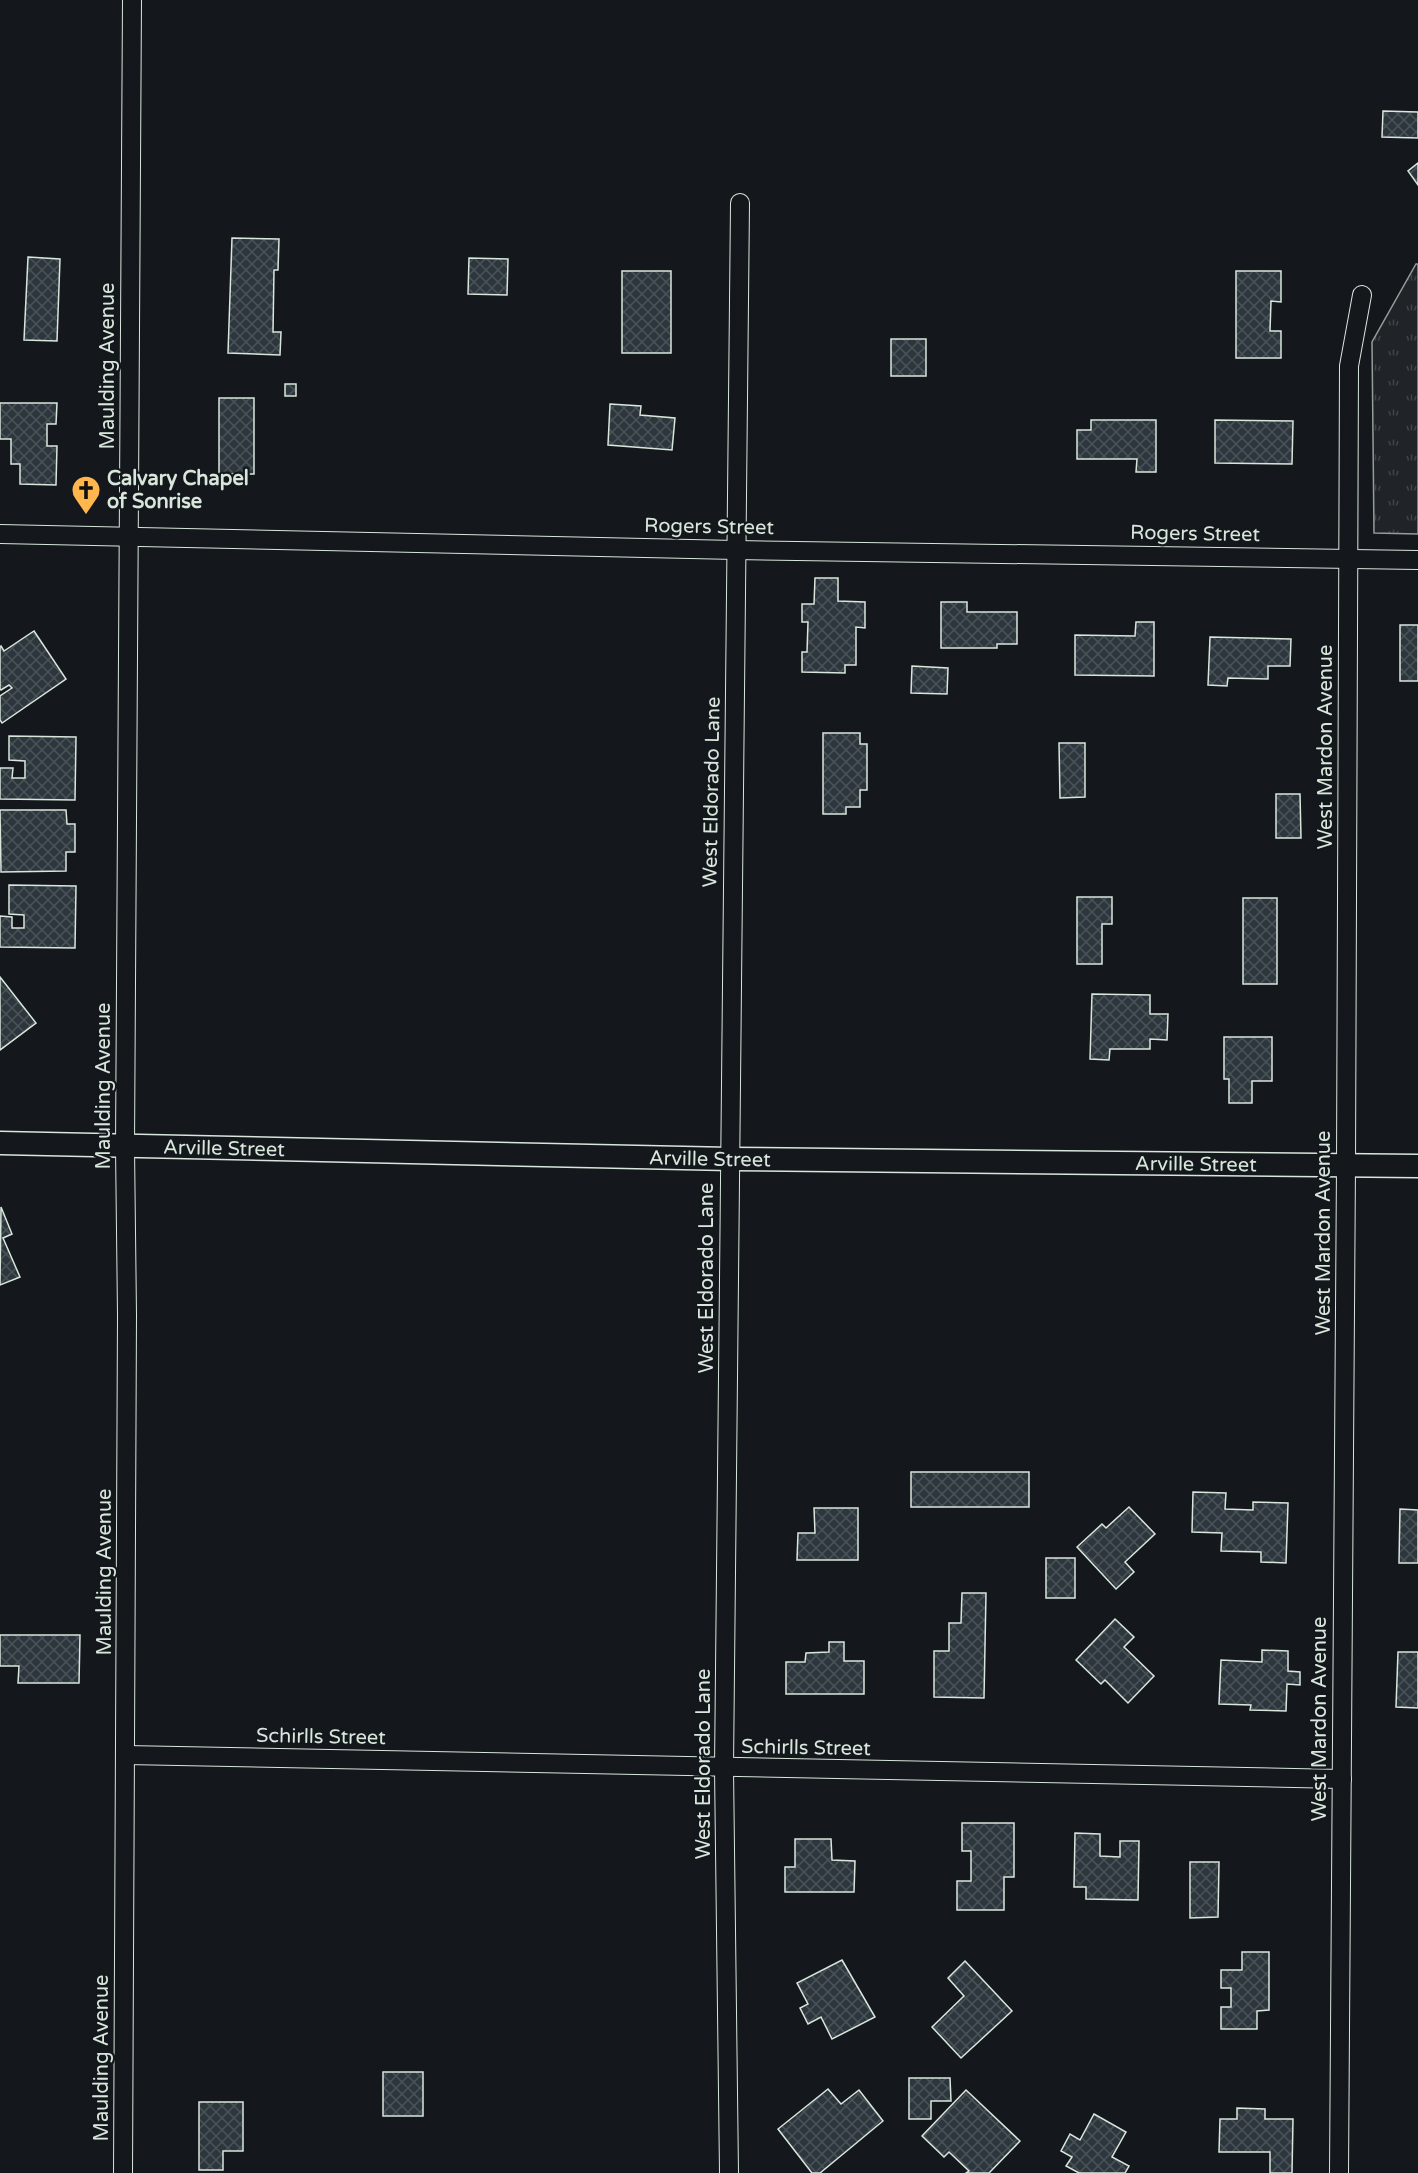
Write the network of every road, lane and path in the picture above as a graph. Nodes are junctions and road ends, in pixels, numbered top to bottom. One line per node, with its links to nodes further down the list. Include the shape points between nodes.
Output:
1 (132, 0): 5 (street, Maulding Avenue)
2 (740, 203): 6 (street, West Eldorado Lane)
3 (1362, 295): 7 (street, West Mardon Avenue, via 1348,366)
4 (0, 534): 5 (street, Rogers Street)
5 (128, 537): 6 (street, Rogers Street); 10 (street, Maulding Avenue)
6 (736, 550): 7 (street, Rogers Street); 11 (street, West Eldorado Lane)
7 (1347, 558): 8 (street, Rogers Street); 12 (street, West Mardon Avenue)
8 (1418, 560)
9 (0, 1143): 10 (street, Arville Street)
10 (124, 1147): 11 (street, Arville Street); 14 (street, Maulding Avenue)
11 (729, 1159): 12 (street, Arville Street); 15 (street, West Eldorado Lane)
12 (1346, 1165): 13 (street, Arville Street); 16 (street, West Mardon Avenue)
13 (1418, 1166)
14 (126, 1755): 15 (street, Schirlls Street); 17 (street, Maulding Avenue)
15 (724, 1767): 16 (street, Schirlls Street); 18 (street, West Eldorado Lane)
16 (1342, 1779): 19 (street, West Mardon Avenue)
17 (123, 2173)
18 (729, 2173)
19 (1339, 2173)

